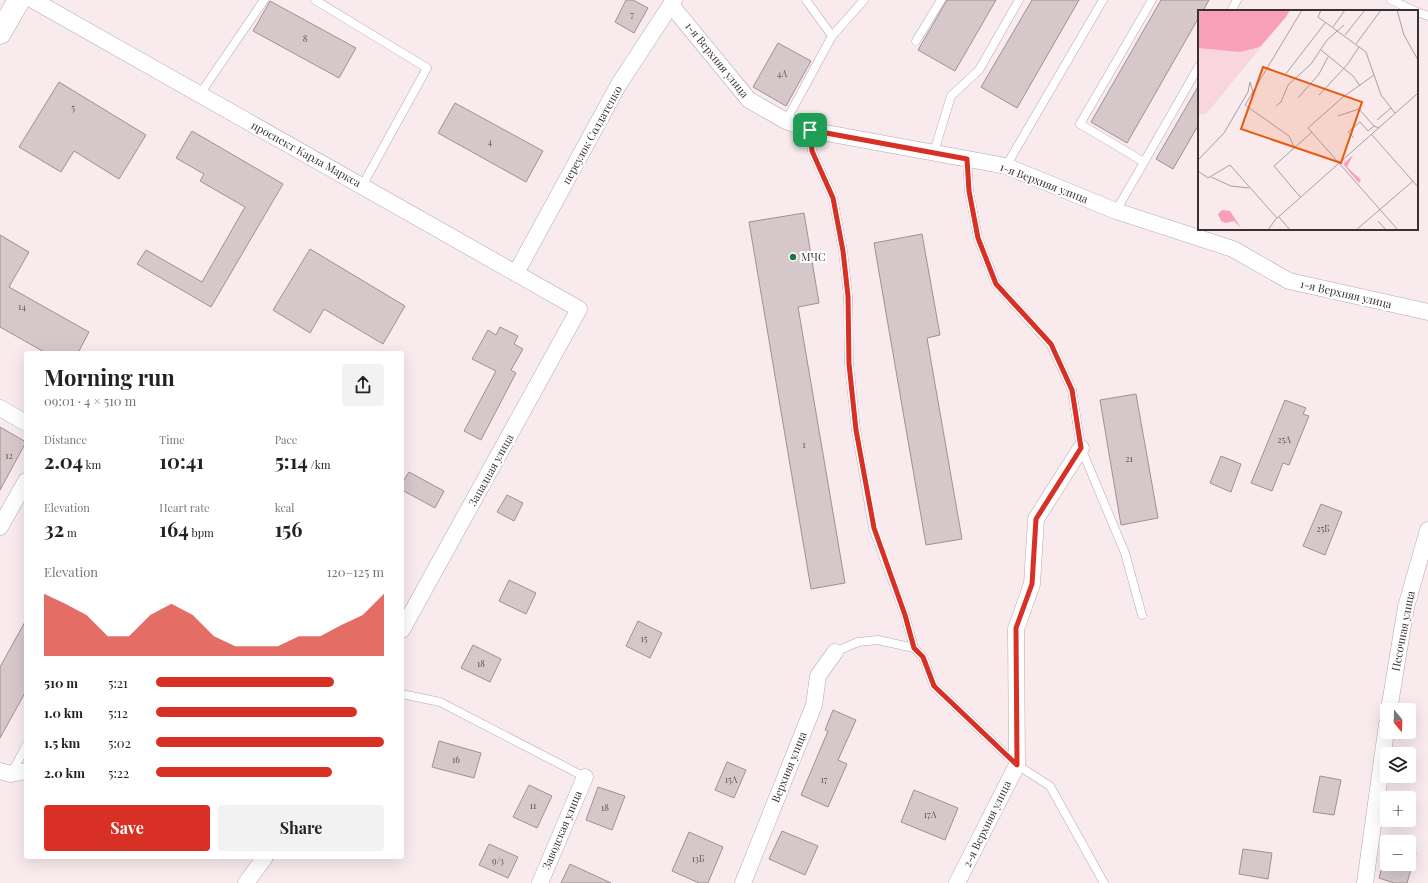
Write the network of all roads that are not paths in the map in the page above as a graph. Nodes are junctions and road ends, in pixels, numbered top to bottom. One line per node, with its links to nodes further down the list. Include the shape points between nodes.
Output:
1 (19, 0): 18 (main road)
2 (33, 0): 22 (street, проспект Карла Маркса)
3 (264, 0): 22 (lane)
4 (316, 0): 29 (lane, via 427,68)
5 (806, 0): 19 (lane)
6 (864, 0): 19 (lane)
7 (941, 0): 20 (lane)
8 (1019, 0): 25 (lane, via 979,70 951,96)
9 (1103, 0): 28 (lane)
10 (1152, 0): 27 (lane, via 1080,124)
11 (1237, 0): 14 (lane)
12 (1391, 0): 15 (lane)
13 (673, 2): 23 (street, 1-я Верхняя улица, via 749,100); 31 (street, переулок Солдатенко, via 619,84)
14 (1232, 10)
15 (1414, 10)
16 (1418, 12): 17 (lane)
17 (1428, 16)
18 (0, 33)
19 (832, 36): 23 (lane)
20 (916, 42)
21 (1198, 68): 27 (lane)
22 (200, 94): 29 (street, проспект Карла Маркса)
23 (786, 121): 24 (street, 1-я Верхняя улица)
24 (810, 130): 25 (street, 1-я Верхняя улица); 42 (lane, via 812,151 833,198 843,251 848,296 849,364 856,430 874,528)
25 (934, 152): 26 (street, 1-я Верхняя улица)
26 (967, 159): 28 (street, 1-я Верхняя улица); 36 (lane, via 969,191 978,238 996,284 1051,344 1072,390)
27 (1144, 162): 30 (lane)
28 (1006, 166): 30 (street, 1-я Верхняя улица)
29 (362, 186): 31 (street, проспект Карла Маркса)
30 (1116, 211): 33 (street, 1-я Верхняя улица, via 1233,249 1289,281)
31 (516, 273): 32 (street, проспект Карла Маркса)
32 (579, 309): 41 (street, Западная улица)
33 (1428, 312)
34 (0, 408): 35 (street)
35 (24, 422)
36 (1081, 448): 40 (lane, via 1125,553); 48 (street, via 1036,519 1032,584 1016,628)
37 (24, 489): 38 (street)
38 (0, 527)
39 (1428, 530): 45 (street, Песочная улица, via 1406,607)
40 (1142, 615)
41 (404, 626)
42 (914, 648): 43 (lane, via 878,640 858,642); 48 (lane, via 923,657 934,686)
43 (835, 652): 54 (street, Верхняя улица, via 818,676 814,705)
44 (404, 694): 50 (lane, via 440,702)
45 (1390, 703)
46 (1385, 739): 57 (street)
47 (24, 750): 49 (lane)
48 (1017, 765): 55 (street, 2-я Верхняя улица); 56 (lane, via 1050,786)
49 (12, 772)
50 (585, 777): 53 (street, Заводская улица)
51 (264, 859): 52 (street)
52 (246, 883)
53 (540, 883)
54 (743, 883)
55 (957, 883)
56 (1104, 883)
57 (1365, 883)

